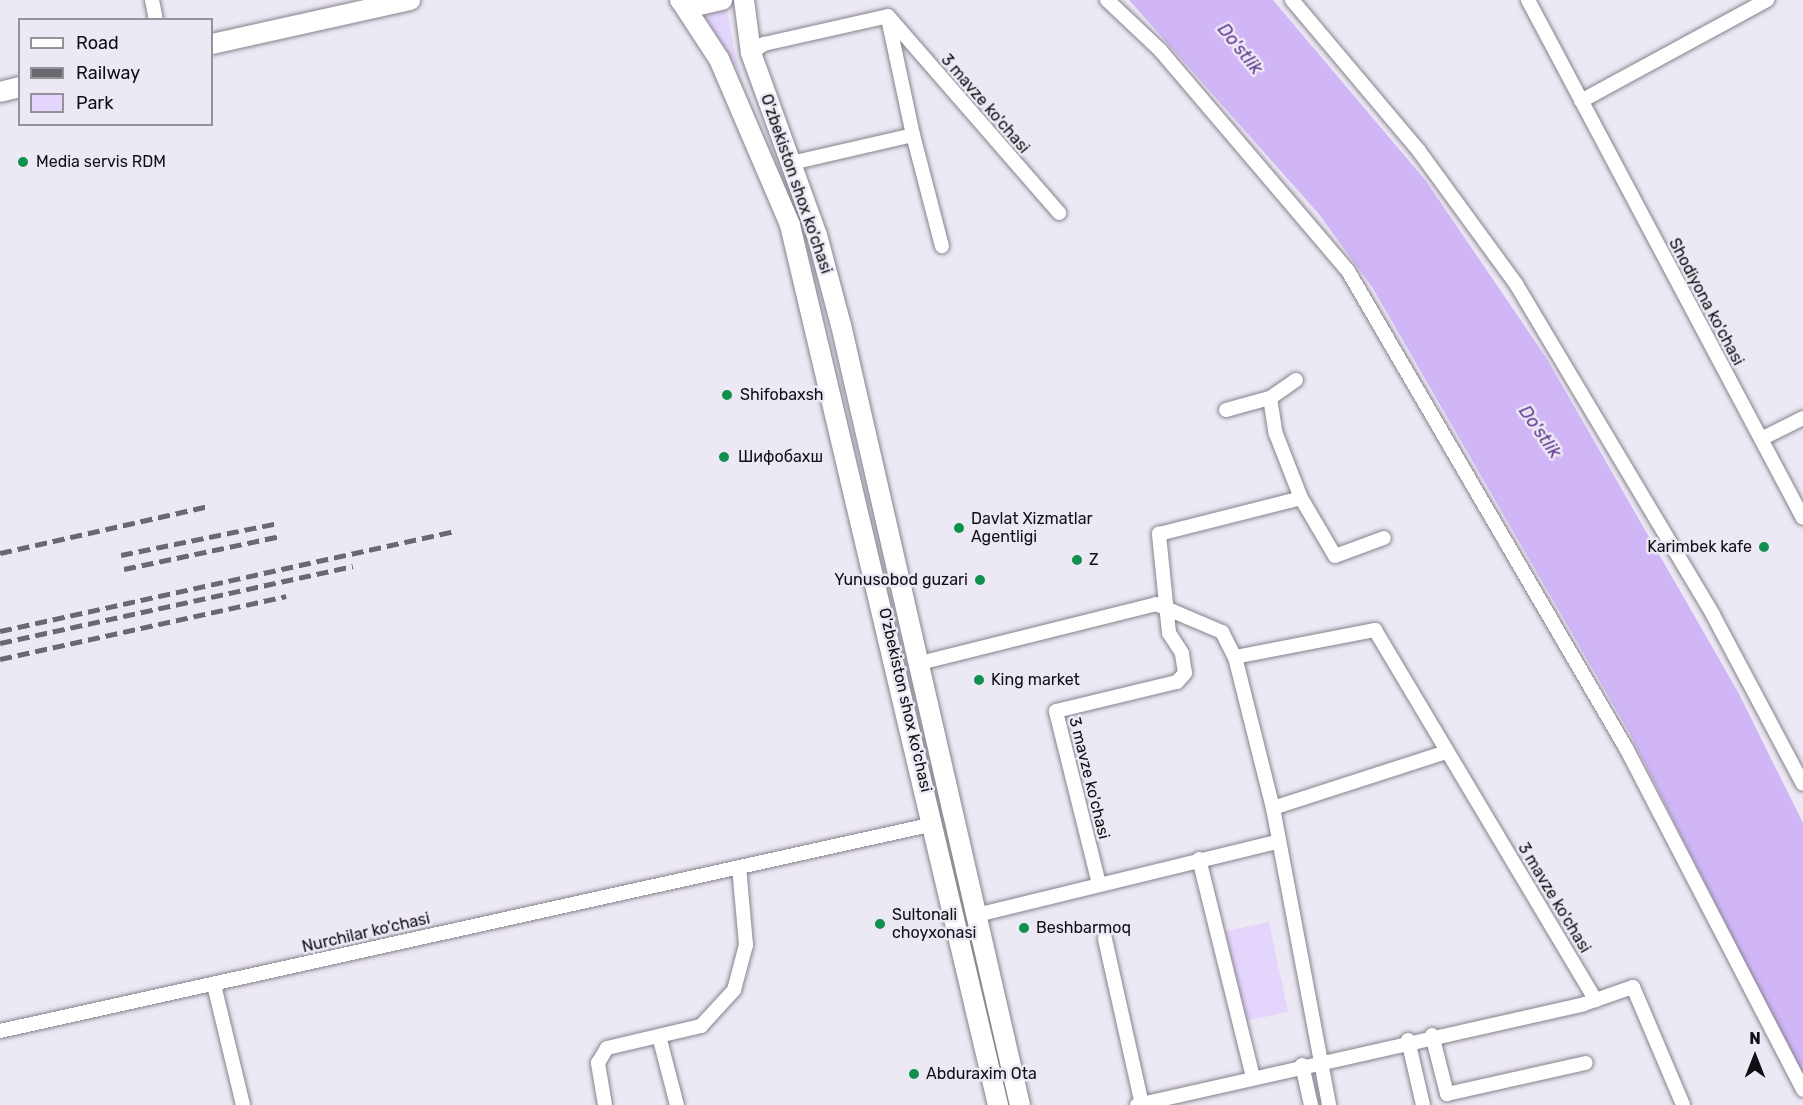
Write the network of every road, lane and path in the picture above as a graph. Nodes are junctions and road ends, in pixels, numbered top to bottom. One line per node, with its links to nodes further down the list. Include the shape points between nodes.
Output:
1 (152, 0): 11 (street)
2 (410, 0): 12 (main road)
3 (722, 0): 9 (main road, via 695,6)
4 (744, 0): 13 (main road, O'zbekiston shox ko'chasi)
5 (1107, 0): 52 (street, via 1160,50 1348,271 1626,748)
6 (1292, 0): 33 (street, via 1419,151 1516,284 1713,615)
7 (1528, 0): 16 (street, Shodiyona ko'chasi)
8 (1767, 0): 16 (street)
9 (680, 1): 35 (main road, O'zbekiston shox ko'chasi, via 719,59 790,225)
10 (888, 16): 13 (street, via 764,44); 17 (street); 19 (street, 3 mavze ko'chasi)
11 (156, 18)
12 (213, 44)
13 (751, 53): 18 (main road, O'zbekiston shox ko'chasi)
14 (18, 88): 15 (main road)
15 (0, 92)
16 (1581, 101): 25 (street, Shodiyona ko'chasi)
17 (913, 135): 18 (street); 20 (street)
18 (791, 163): 31 (main road, O'zbekiston shox ko'chasi, via 840,325)
19 (1059, 213)
20 (942, 246)
21 (1296, 380): 22 (street)
22 (1270, 398): 23 (street); 26 (street)
23 (1226, 410)
24 (1803, 418): 25 (street)
25 (1761, 440): 27 (street, Shodiyona ko'chasi)
26 (1301, 498): 28 (street, via 1335,556); 29 (street, 3 mavze ko'chasi, via 1162,531 1158,542)
27 (1803, 518)
28 (1384, 538)
29 (1168, 605): 30 (street, via 1222,632); 31 (street, via 1149,605); 39 (street, 3 mavze ko'chasi, via 1169,633 1182,653 1185,673 1177,682 1056,711)
30 (1234, 657): 32 (street, 3 mavze ko'chasi, via 1372,628); 34 (street)
31 (920, 663): 40 (main road, O'zbekiston shox ko'chasi)
32 (1446, 752): 34 (street); 43 (street, 3 mavze ko'chasi)
33 (1803, 784)
34 (1273, 808): 36 (street)
35 (933, 824): 38 (street, Nurchilar ko'chasi); 57 (main road, O'zbekiston shox ko'chasi)
36 (1276, 842): 37 (street); 48 (street)
37 (1199, 860): 39 (street); 51 (street)
38 (739, 867): 42 (street, Nurchilar ko'chasi); 46 (street, via 746,945 735,990 701,1026)
39 (1099, 884): 40 (street)
40 (977, 915): 58 (main road, O'zbekiston shox ko'chasi)
41 (1105, 939): 53 (street)
42 (214, 984): 44 (street, Nurchilar ko'chasi); 54 (street)
43 (1596, 1000): 45 (street); 62 (street, via 1633,987)
44 (0, 1031)
45 (1432, 1035): 47 (street); 49 (street, via 1447,1094)
46 (659, 1036): 55 (street, via 601,1054); 56 (street)
47 (1408, 1040): 48 (street); 61 (street)
48 (1318, 1061): 50 (street); 60 (street)
49 (1586, 1063)
50 (1302, 1065): 51 (street); 59 (street)
51 (1253, 1077): 53 (street)
52 (1803, 1090)
53 (1140, 1104)
54 (243, 1105)
55 (605, 1105)
56 (677, 1105)
57 (998, 1105)
58 (1020, 1105)
59 (1311, 1105)
60 (1329, 1105)
61 (1423, 1105)
62 (1683, 1105)

